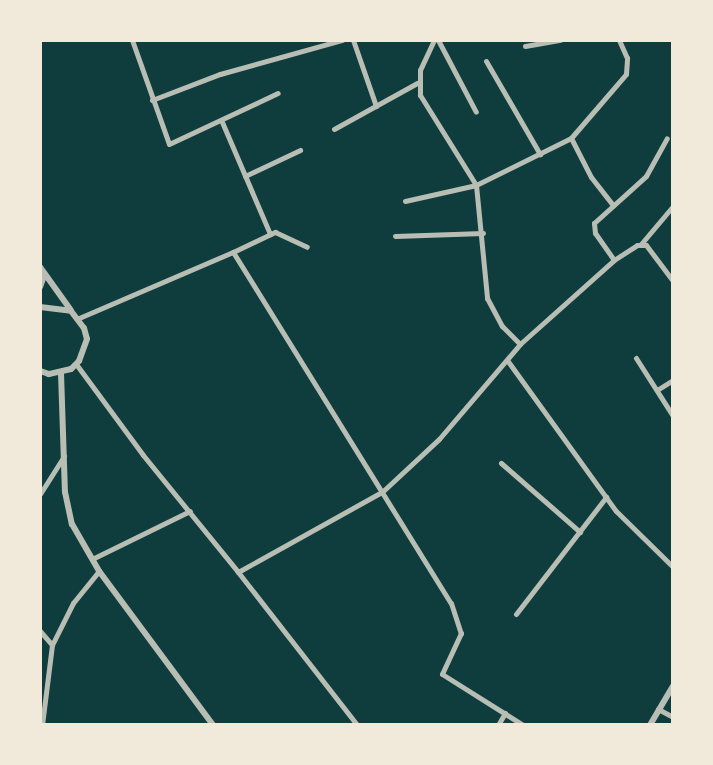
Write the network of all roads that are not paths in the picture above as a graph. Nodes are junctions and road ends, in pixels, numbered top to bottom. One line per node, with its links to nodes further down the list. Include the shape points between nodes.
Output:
1 (132, 40): 11 (street)
2 (342, 40): 11 (street, via 220,74)
3 (353, 40): 12 (street)
4 (436, 40): 9 (street); 13 (street)
5 (561, 40): 7 (street)
6 (619, 40): 16 (street, via 626,74)
7 (525, 46)
8 (486, 61): 19 (street)
9 (417, 83): 12 (street); 21 (street)
10 (278, 93): 14 (street)
11 (152, 100): 14 (street, via 169,144)
12 (376, 106): 15 (street)
13 (477, 112)
14 (222, 122): 20 (street)
15 (334, 129)
16 (571, 138): 19 (street); 23 (street, via 591,177)
17 (667, 138): 23 (street, via 646,176)
18 (300, 150): 20 (street)
19 (540, 154): 21 (street)
20 (245, 176): 26 (street)
21 (476, 186): 22 (street); 25 (street)
22 (405, 201)
23 (613, 205): 31 (street, via 593,227)
24 (673, 206): 28 (street)
25 (483, 233): 27 (street); 39 (street, via 487,298 502,326)
26 (270, 234): 29 (street, via 281,234); 30 (street)
27 (396, 236)
28 (642, 244): 31 (street); 34 (street)
29 (307, 247)
30 (233, 252): 38 (street); 50 (street)
31 (614, 260): 39 (street)
32 (40, 267): 33 (street)
33 (44, 276): 35 (street); 37 (street)
34 (673, 281)
35 (40, 287)
36 (40, 307): 37 (street)
37 (71, 311): 38 (street)
38 (79, 318): 42 (street, via 87,339)
39 (520, 344): 41 (street)
40 (636, 358): 46 (street)
41 (507, 359): 50 (street, via 439,439); 52 (street)
42 (76, 364): 44 (street); 53 (street, via 142,456)
43 (40, 371): 44 (street)
44 (61, 373): 48 (street)
45 (673, 380): 46 (street)
46 (657, 390): 47 (street)
47 (673, 416)
48 (64, 456): 51 (street); 55 (street, via 68,511)
49 (501, 463): 54 (street)
50 (382, 492): 58 (street); 65 (street, via 451,603 459,624 459,644 442,674)
51 (40, 495)
52 (606, 497): 54 (street); 56 (street)
53 (190, 510): 55 (street); 58 (street)
54 (580, 532): 59 (street)
55 (93, 559): 57 (street)
56 (673, 567)
57 (99, 571): 61 (street, via 73,603); 68 (street)
58 (238, 572): 69 (street)
59 (516, 614)
60 (40, 631): 61 (street)
61 (52, 645): 63 (street)
62 (673, 686): 64 (street)
63 (41, 701): 67 (street)
64 (659, 709): 66 (street); 72 (street)
65 (505, 713): 70 (street); 71 (street)
66 (673, 717)
67 (42, 725)
68 (213, 725)
69 (357, 725)
70 (498, 725)
71 (523, 725)
72 (650, 725)

